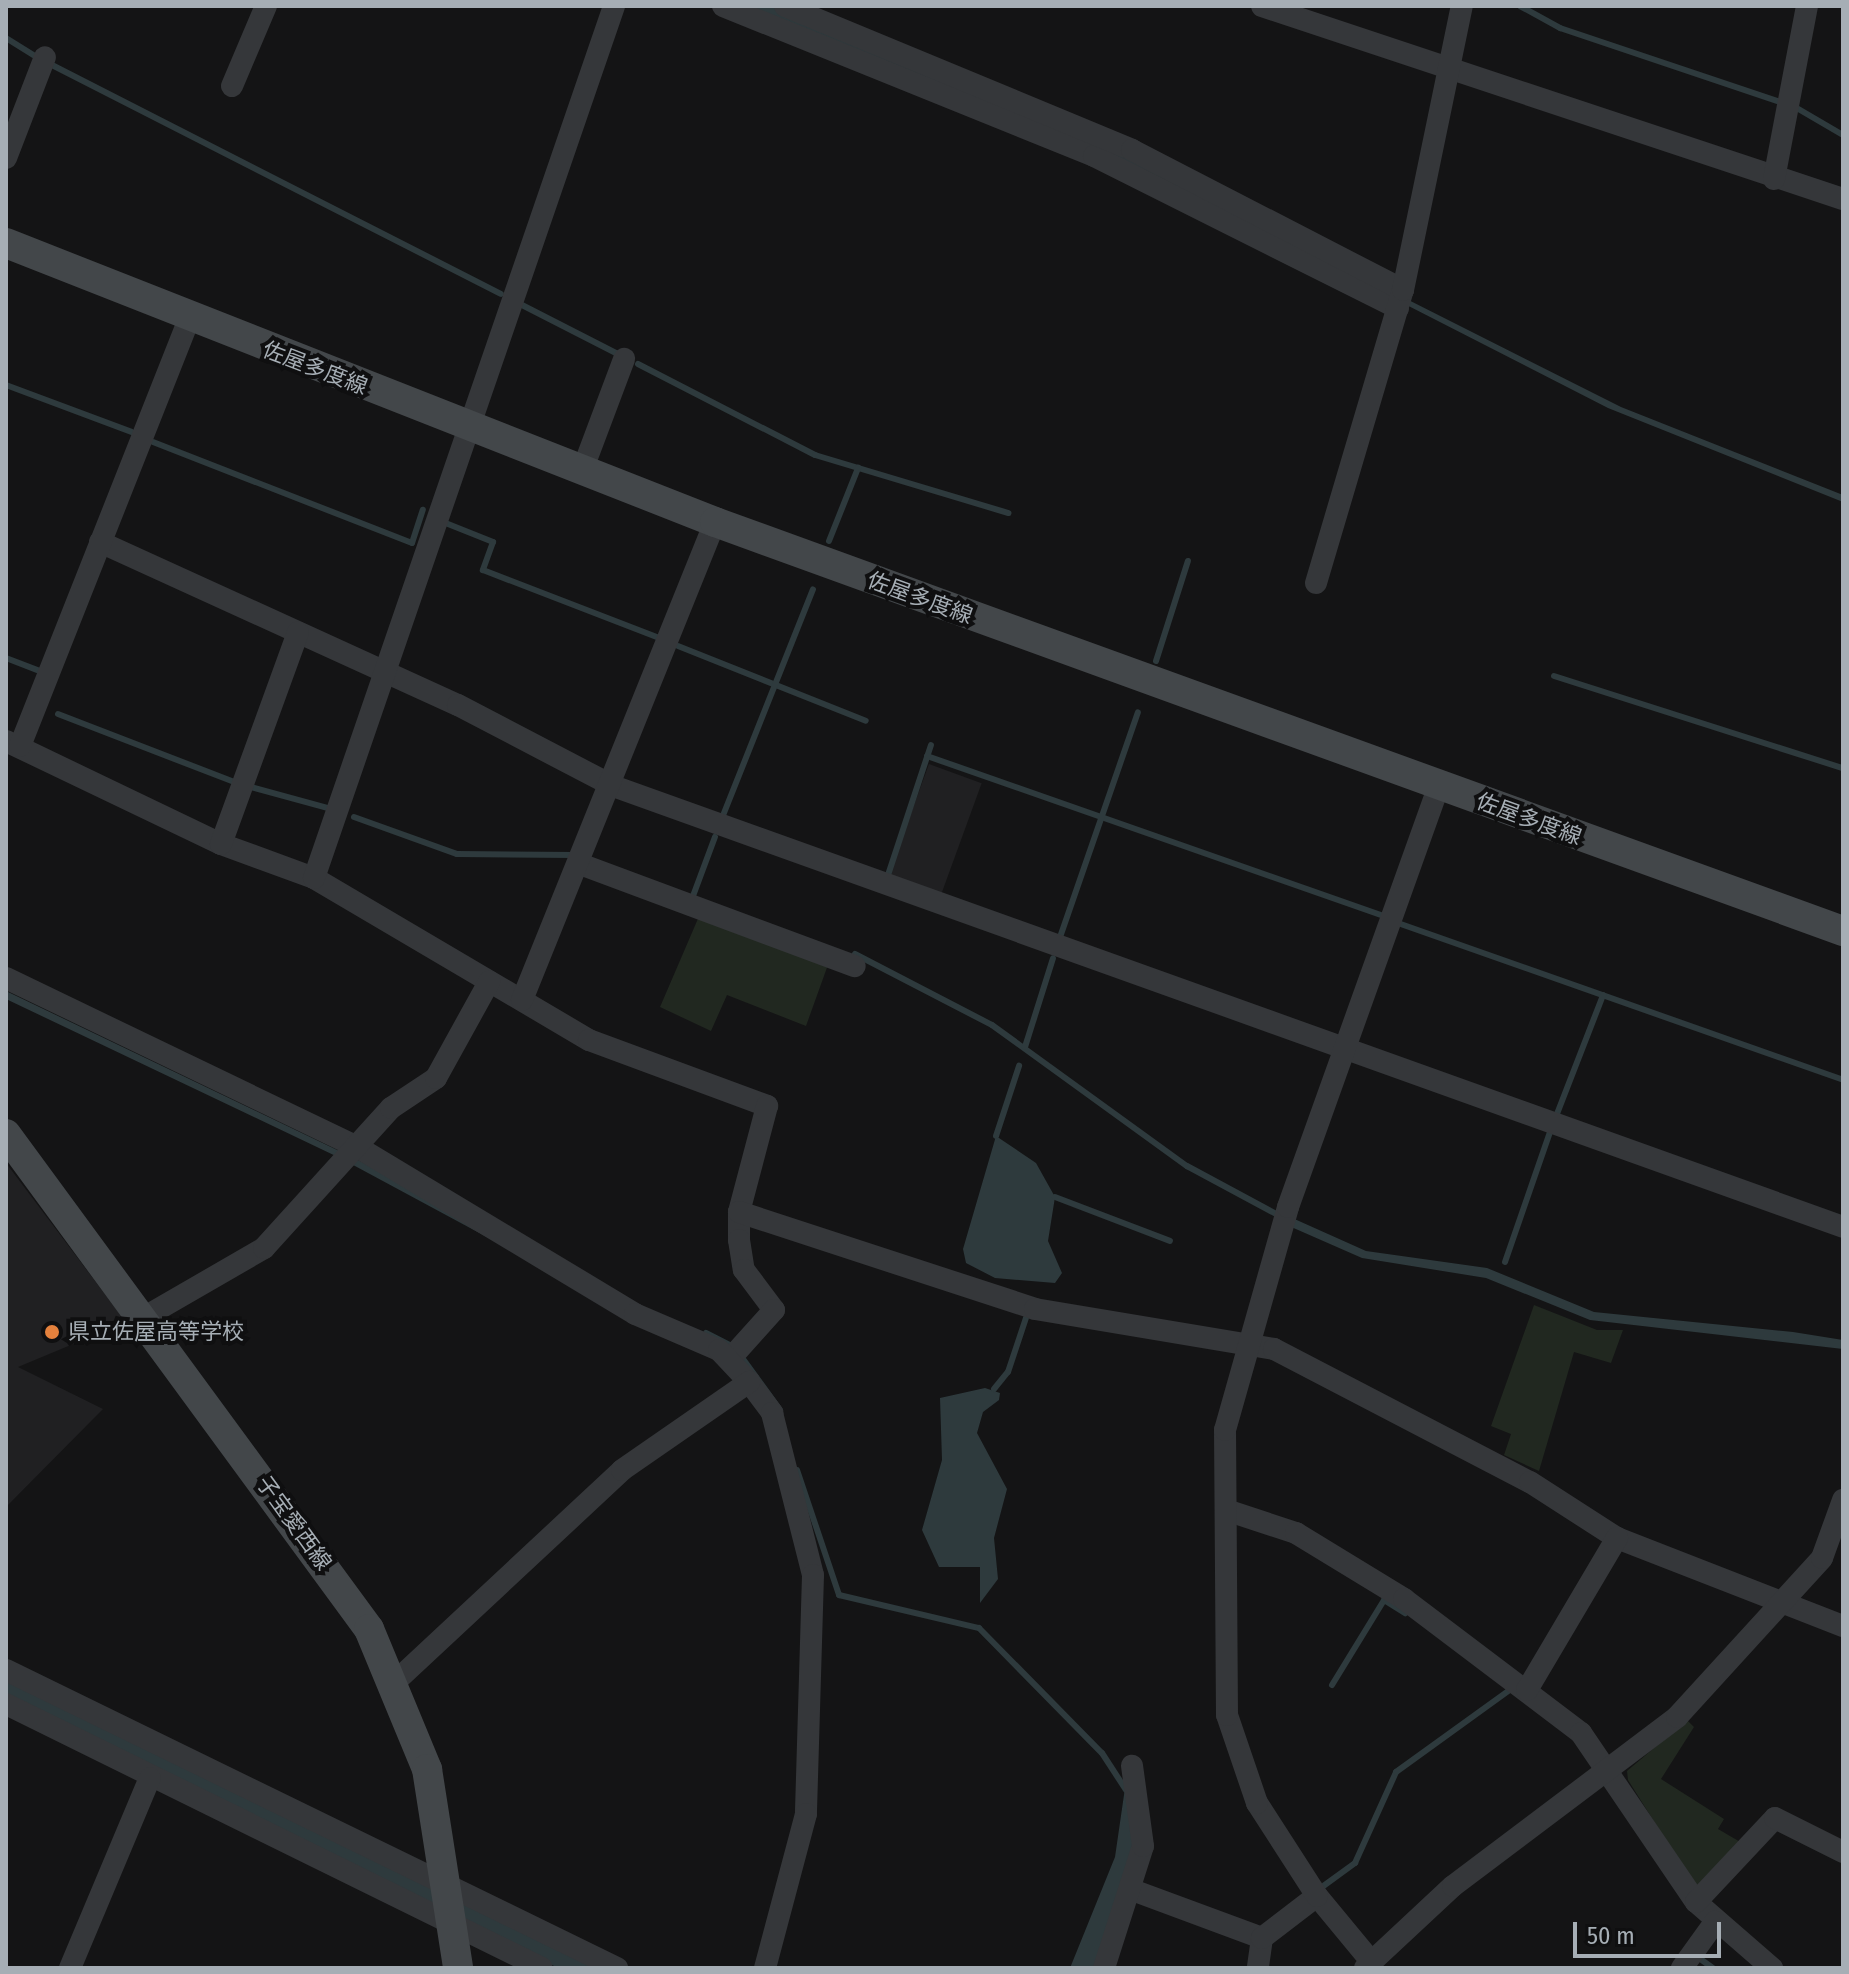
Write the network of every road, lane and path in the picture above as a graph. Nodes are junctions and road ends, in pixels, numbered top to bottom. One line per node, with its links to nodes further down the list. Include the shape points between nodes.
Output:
1 (266, 6): 11 (street)
2 (614, 6): 19 (street)
3 (723, 6): 8 (street)
4 (785, 6): 8 (street)
5 (1262, 6): 10 (street)
6 (1462, 6): 10 (street)
7 (1807, 6): 13 (street)
8 (839, 39): 16 (street, via 1099,147)
9 (45, 57): 12 (street)
10 (1450, 70): 13 (street); 16 (street)
11 (232, 86)
12 (6, 158)
13 (1774, 179): 14 (street)
14 (1843, 199)
15 (6, 243): 17 (main road, 佐屋多度線)
16 (1400, 299): 23 (street)
17 (189, 320): 19 (main road, 佐屋多度線); 22 (street)
18 (624, 359): 20 (street)
19 (468, 426): 20 (main road, 佐屋多度線); 25 (street)
20 (582, 471): 21 (main road, 佐屋多度線)
21 (715, 522): 27 (street); 28 (main road, 佐屋多度線)
22 (100, 542): 24 (street); 26 (street)
23 (1316, 583)
24 (298, 633): 25 (street); 29 (street)
25 (384, 673): 27 (street); 31 (street)
26 (13, 743): 29 (street)
27 (613, 786): 30 (street); 37 (street)
28 (1438, 787): 32 (main road, 佐屋多度線); 37 (street)
29 (221, 844): 31 (street)
30 (580, 864): 33 (street); 36 (street)
31 (314, 878): 35 (street)
32 (1843, 931)
33 (855, 966)
34 (6, 978): 39 (street)
35 (489, 982): 36 (street); 39 (street, via 436,1078 391,1108)
36 (522, 1000): 40 (street, via 589,1040 767,1106)
37 (1343, 1053): 41 (street); 43 (street, via 1285,1219)
38 (6, 1134): 42 (main road, 子宝愛西線)
39 (352, 1155): 42 (street, via 264,1248); 44 (street, via 635,1314)
40 (739, 1212): 43 (street, via 1035,1309); 44 (street, via 744,1270 774,1310)
41 (1843, 1227)
42 (143, 1318): 52 (main road, 子宝愛西線, via 343,1589)
43 (1250, 1343): 47 (street, via 1226,1420); 48 (street, via 1530,1482)
44 (729, 1360): 45 (street)
45 (749, 1382): 52 (street, via 622,1470); 71 (street, via 772,1413 813,1575 806,1814)
46 (1843, 1500): 49 (street, via 1822,1558)
47 (1226, 1510): 53 (street, via 1296,1533 1404,1599); 61 (street, via 1227,1715 1257,1803)
48 (1617, 1538): 49 (street); 53 (street)
49 (1784, 1606): 50 (street); 56 (street, via 1677,1717)
50 (1843, 1626)
51 (6, 1670): 59 (street)
52 (396, 1681): 59 (main road, 子宝愛西線, via 427,1769)
53 (1527, 1690): 56 (street, via 1581,1733)
54 (6, 1704): 57 (street)
55 (1132, 1766): 60 (street, via 1143,1846)
56 (1613, 1771): 62 (street); 66 (street, via 1453,1886)
57 (150, 1778): 63 (street); 67 (street)
58 (1843, 1852): 62 (street, via 1775,1818)
59 (451, 1888): 63 (main road, 子宝愛西線); 70 (street)
60 (1135, 1891): 65 (street); 72 (street)
61 (1317, 1896): 65 (street); 66 (street)
62 (1696, 1902): 64 (street)
63 (453, 1922): 68 (main road, 子宝愛西線); 69 (street)
64 (1715, 1922): 74 (street); 75 (street)
65 (1262, 1938): 73 (street)
66 (1367, 1964)
67 (70, 1968)
68 (458, 1968)
69 (542, 1968)
70 (617, 1968)
71 (765, 1968)
72 (1104, 1968)
73 (1258, 1968)
74 (1682, 1968)
75 (1772, 1968)

